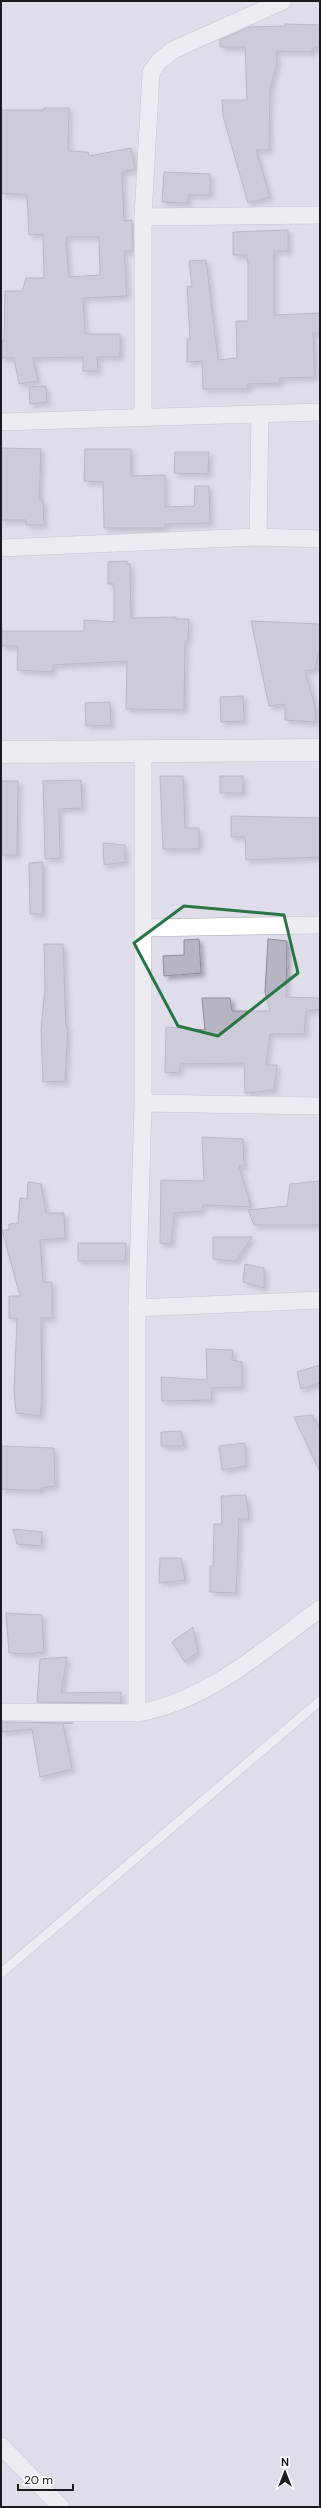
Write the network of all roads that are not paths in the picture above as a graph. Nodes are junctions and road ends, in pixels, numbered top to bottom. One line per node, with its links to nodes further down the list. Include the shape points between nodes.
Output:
1 (283, 1): 3 (street, via 173,50 159,61 151,73)
2 (320, 215): 3 (street)
3 (143, 218): 6 (street)
4 (320, 412): 5 (street)
5 (260, 414): 6 (street); 8 (street)
6 (142, 418): 7 (street)
7 (1, 422)
8 (258, 537): 9 (street); 10 (street)
9 (320, 539)
10 (1, 548)
11 (320, 750): 12 (street)
12 (142, 751): 13 (street); 15 (street)
13 (1, 752)
14 (320, 925): 15 (street)
15 (142, 928): 16 (street)
16 (143, 1103): 17 (street); 19 (street)
17 (320, 1106)
18 (320, 1300): 19 (street)
19 (136, 1308): 23 (street)
20 (320, 1609): 23 (street, via 217,1683 153,1710)
21 (320, 1701): 24 (lane)
22 (1, 1712): 23 (street)
23 (137, 1713)
24 (1, 1973)
25 (1, 2446): 26 (street)
26 (61, 2507)

